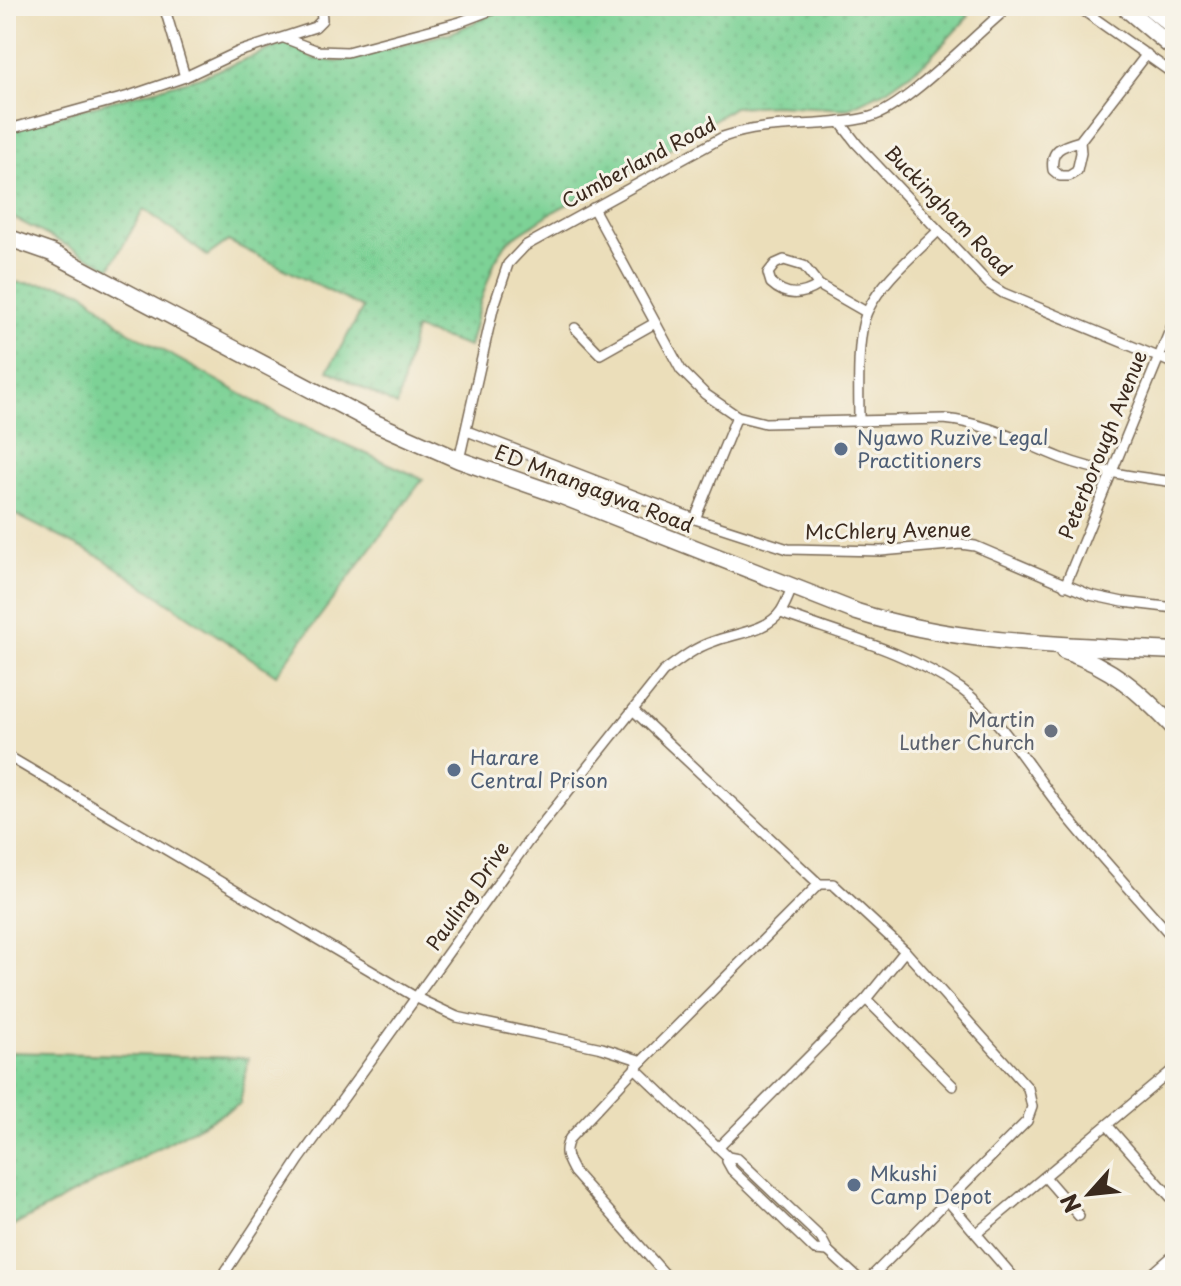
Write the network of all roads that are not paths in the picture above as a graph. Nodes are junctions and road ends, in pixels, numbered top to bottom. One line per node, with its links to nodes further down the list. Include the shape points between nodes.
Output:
1 (164, 6): 13 (street)
2 (321, 6): 9 (street, via 319,24)
3 (502, 6): 9 (street, via 347,52 318,51)
4 (1010, 6): 14 (street, Cumberland Road, via 896,104 871,117)
5 (1077, 6): 11 (street)
6 (1123, 6): 10 (highway)
7 (1148, 6): 8 (highway)
8 (1175, 28)
9 (284, 38): 13 (street)
10 (1175, 50)
11 (1147, 54): 12 (street); 16 (street)
12 (1175, 75)
13 (185, 77): 15 (street)
14 (840, 122): 17 (street, Cumberland Road, via 754,128 723,137); 18 (street, Buckingham Road)
15 (6, 130)
16 (1080, 141)
17 (593, 208): 25 (street); 31 (street, Cumberland Road, via 535,239 508,264 484,343)
18 (938, 231): 23 (street, via 887,282); 27 (street, Buckingham Road, via 1003,293)
19 (6, 237): 21 (highway, ED Mnangagwa Road)
20 (6, 245): 21 (highway, ED Mnangagwa Road)
21 (36, 247): 32 (highway, ED Mnangagwa Road, via 362,417)
22 (819, 285): 22 (street, via 787,293 771,283 768,273 784,260 804,266); 23 (street)
23 (866, 312): 30 (street)
24 (1175, 318): 27 (street, Peterborough Avenue)
25 (655, 323): 26 (street, via 600,354); 29 (street, via 681,370)
26 (575, 328)
27 (1159, 358): 28 (street, Buckingham Road); 33 (street, Peterborough Avenue)
28 (1175, 364)
29 (737, 416): 30 (street, via 765,423); 35 (street)
30 (859, 420): 33 (street, via 967,421)
31 (467, 431): 32 (street, Cumberland Road); 35 (street, McChlery Avenue)
32 (459, 460): 37 (highway, ED Mnangagwa Road)
33 (1111, 473): 34 (street); 36 (street, Peterborough Avenue)
34 (1175, 482)
35 (695, 519): 36 (street, McChlery Avenue, via 788,549 975,546)
36 (1065, 586): 38 (street, McChlery Avenue, via 1123,602)
37 (792, 587): 39 (street); 40 (highway, ED Mnangagwa Road, via 896,624)
38 (1175, 608)
39 (781, 613): 42 (street, Pauling Drive, via 685,655 663,672); 46 (street, via 899,655 964,691)
40 (1043, 644): 41 (highway, ED Mnangagwa Road); 43 (highway, via 1118,675)
41 (1175, 651)
42 (633, 710): 45 (street); 48 (street, Pauling Drive, via 527,843)
43 (1175, 729)
44 (6, 755): 48 (street)
45 (819, 884): 47 (street, via 833,884); 50 (street)
46 (1175, 940)
47 (905, 951): 49 (street); 57 (street, via 1032,1098 1027,1121)
48 (417, 998): 50 (street, via 457,1017 602,1048); 65 (street, Pauling Drive)
49 (866, 999): 52 (street); 54 (street)
50 (639, 1065): 54 (street); 66 (street, via 570,1138 565,1155 574,1172)
51 (1175, 1068): 53 (street)
52 (953, 1086)
53 (1108, 1126): 56 (street); 58 (street)
54 (719, 1147): 55 (street)
55 (728, 1157): 59 (street, via 738,1159); 61 (street, via 732,1170)
56 (1045, 1177): 60 (street); 62 (street)
57 (948, 1201): 62 (street); 68 (street)
58 (1175, 1202)
59 (793, 1213): 61 (street); 63 (street)
60 (1079, 1216)
61 (786, 1221): 63 (street, via 815,1250)
62 (977, 1233): 69 (street)
63 (828, 1251): 67 (street)
64 (1175, 1254): 70 (street)
65 (220, 1280)
66 (670, 1280)
67 (860, 1280)
68 (868, 1280)
69 (1016, 1280)
70 (1145, 1280)

